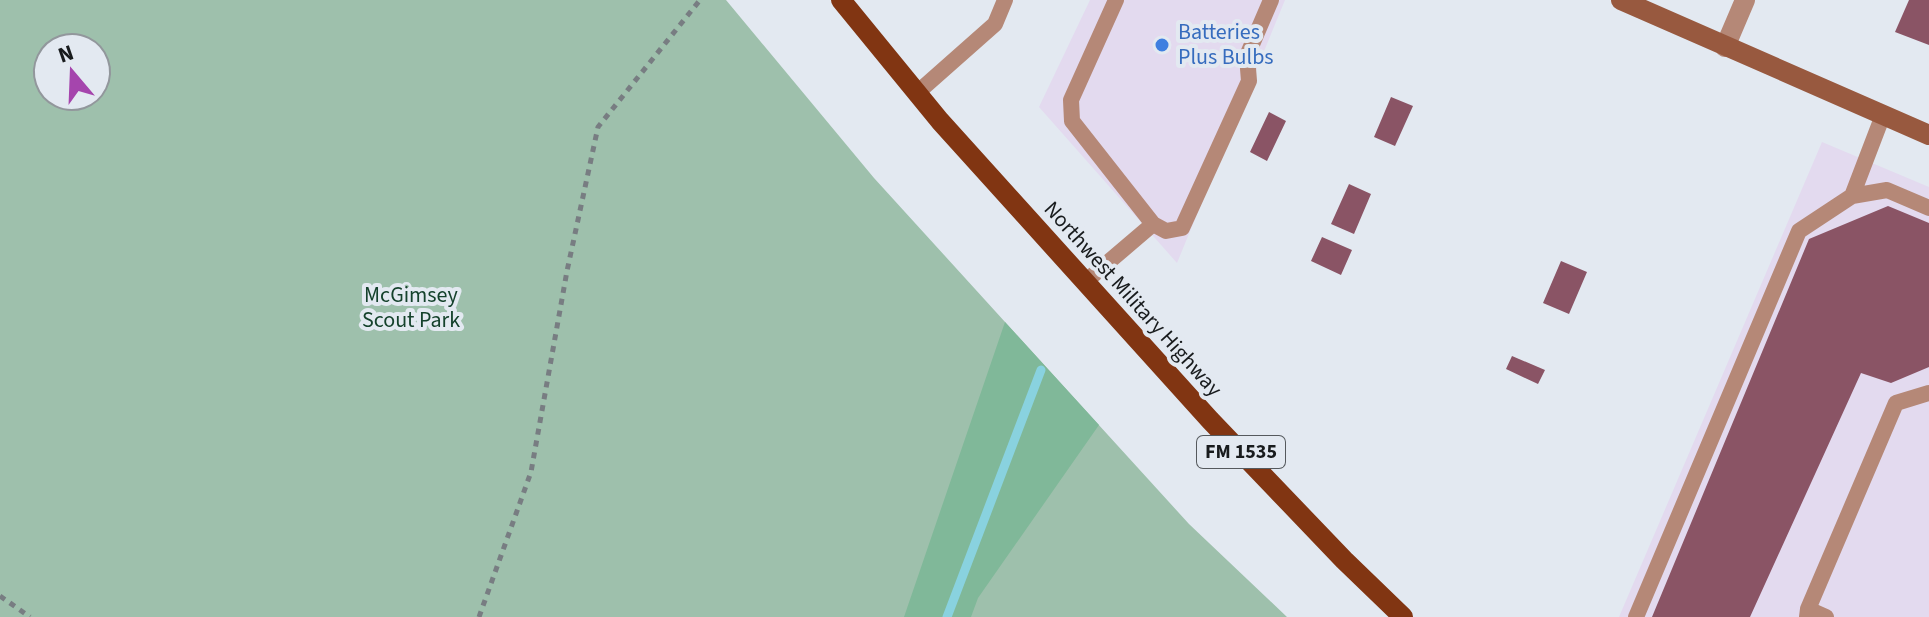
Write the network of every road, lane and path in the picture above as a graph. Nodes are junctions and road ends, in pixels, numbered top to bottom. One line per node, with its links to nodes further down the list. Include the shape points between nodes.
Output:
1 (700, 0): 20 (path, via 598,127 531,472)
2 (841, 0): 9 (main road, Northwest Military Highway / FM 1535)
3 (1005, 0): 9 (lane, via 995,24)
4 (1116, 0): 14 (lane, via 1071,100 1072,121)
5 (1271, 0): 14 (lane, via 1247,56 1249,81 1182,228 1166,231)
6 (1621, 0): 8 (main road)
7 (1745, 0): 8 (street)
8 (1725, 47): 10 (main road)
9 (917, 93): 15 (main road, Northwest Military Highway / FM 1535)
10 (1883, 115): 11 (main road); 12 (lane)
11 (1929, 135)
12 (1852, 196): 13 (lane, via 1887,190); 22 (lane, via 1799,231)
13 (1929, 208)
14 (1153, 224): 15 (lane)
15 (1085, 282): 21 (main road, Northwest Military Highway / FM 1535, via 1246,458)
16 (1929, 393): 18 (lane, via 1896,403)
17 (0, 596): 19 (path)
18 (1807, 613): 23 (lane)
19 (30, 617)
20 (479, 617)
21 (1403, 617)
22 (1636, 617)
23 (1826, 617)

